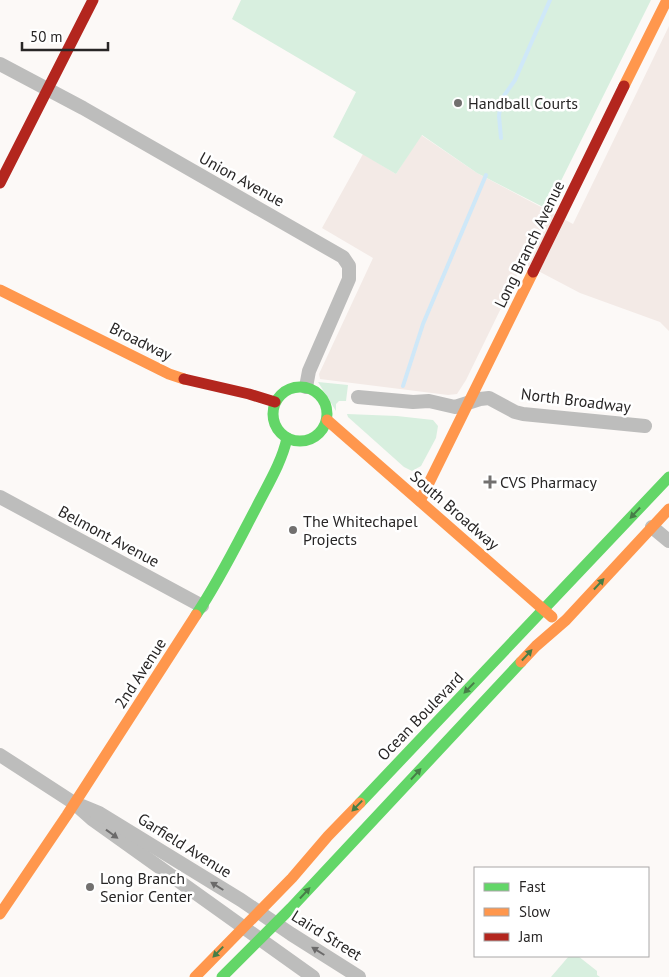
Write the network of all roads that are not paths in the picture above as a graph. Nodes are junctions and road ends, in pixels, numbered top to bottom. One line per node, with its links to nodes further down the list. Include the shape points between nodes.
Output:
1 (92, 0): 4 (street)
2 (667, 0): 10 (street, Long Branch Avenue)
3 (0, 64): 4 (street, Union Avenue)
4 (47, 89): 5 (street); 7 (street, Union Avenue, via 343,257 349,266 349,278 309,371)
5 (0, 183)
6 (0, 290): 9 (street, Broadway, via 169,374)
7 (306, 387): 9 (street, via 284,391); 11 (street, via 314,390 325,403)
8 (358, 396): 10 (street, North Broadway, via 429,401 455,408)
9 (275, 402): 13 (street, via 273,419 280,433)
10 (468, 404): 12 (street, North Broadway, via 489,398 523,414); 16 (street, Long Branch Avenue)
11 (327, 420): 13 (street, via 324,428 312,439 295,441); 16 (street, South Broadway)
12 (645, 426)
13 (287, 438): 20 (street, 2nd Avenue, via 270,480)
14 (669, 477): 21 (street, Ocean Boulevard, one-way to 21)
15 (0, 497): 20 (street, Belmont Avenue)
16 (420, 501): 21 (street, South Broadway)
17 (669, 509): 18 (street)
18 (652, 527): 19 (street); 22 (street, one-way to 18)
19 (669, 541)
20 (202, 606): 24 (street, 2nd Avenue)
21 (544, 610): 22 (street, South Broadway); 25 (street, Ocean Boulevard, one-way to 25)
22 (561, 624): 27 (street, one-way to 22, via 536,646)
23 (0, 755): 24 (street, Garfield Avenue)
24 (74, 804): 25 (street, Garfield Avenue, one-way to 24, via 99,813); 26 (street, 2nd Avenue); 28 (street, Garfield Avenue, one-way to 28)
25 (258, 912): 27 (street, Garfield Avenue); 28 (street, Ocean Boulevard)
26 (0, 914)
27 (275, 923): 29 (street); 33 (street, Laird Street, one-way to 27)
28 (242, 928): 29 (street, Garfield Avenue); 30 (street, Ocean Boulevard, one-way to 30)
29 (259, 939): 31 (street); 32 (street)
30 (195, 977)
31 (222, 977)
32 (313, 977)
33 (359, 977)

